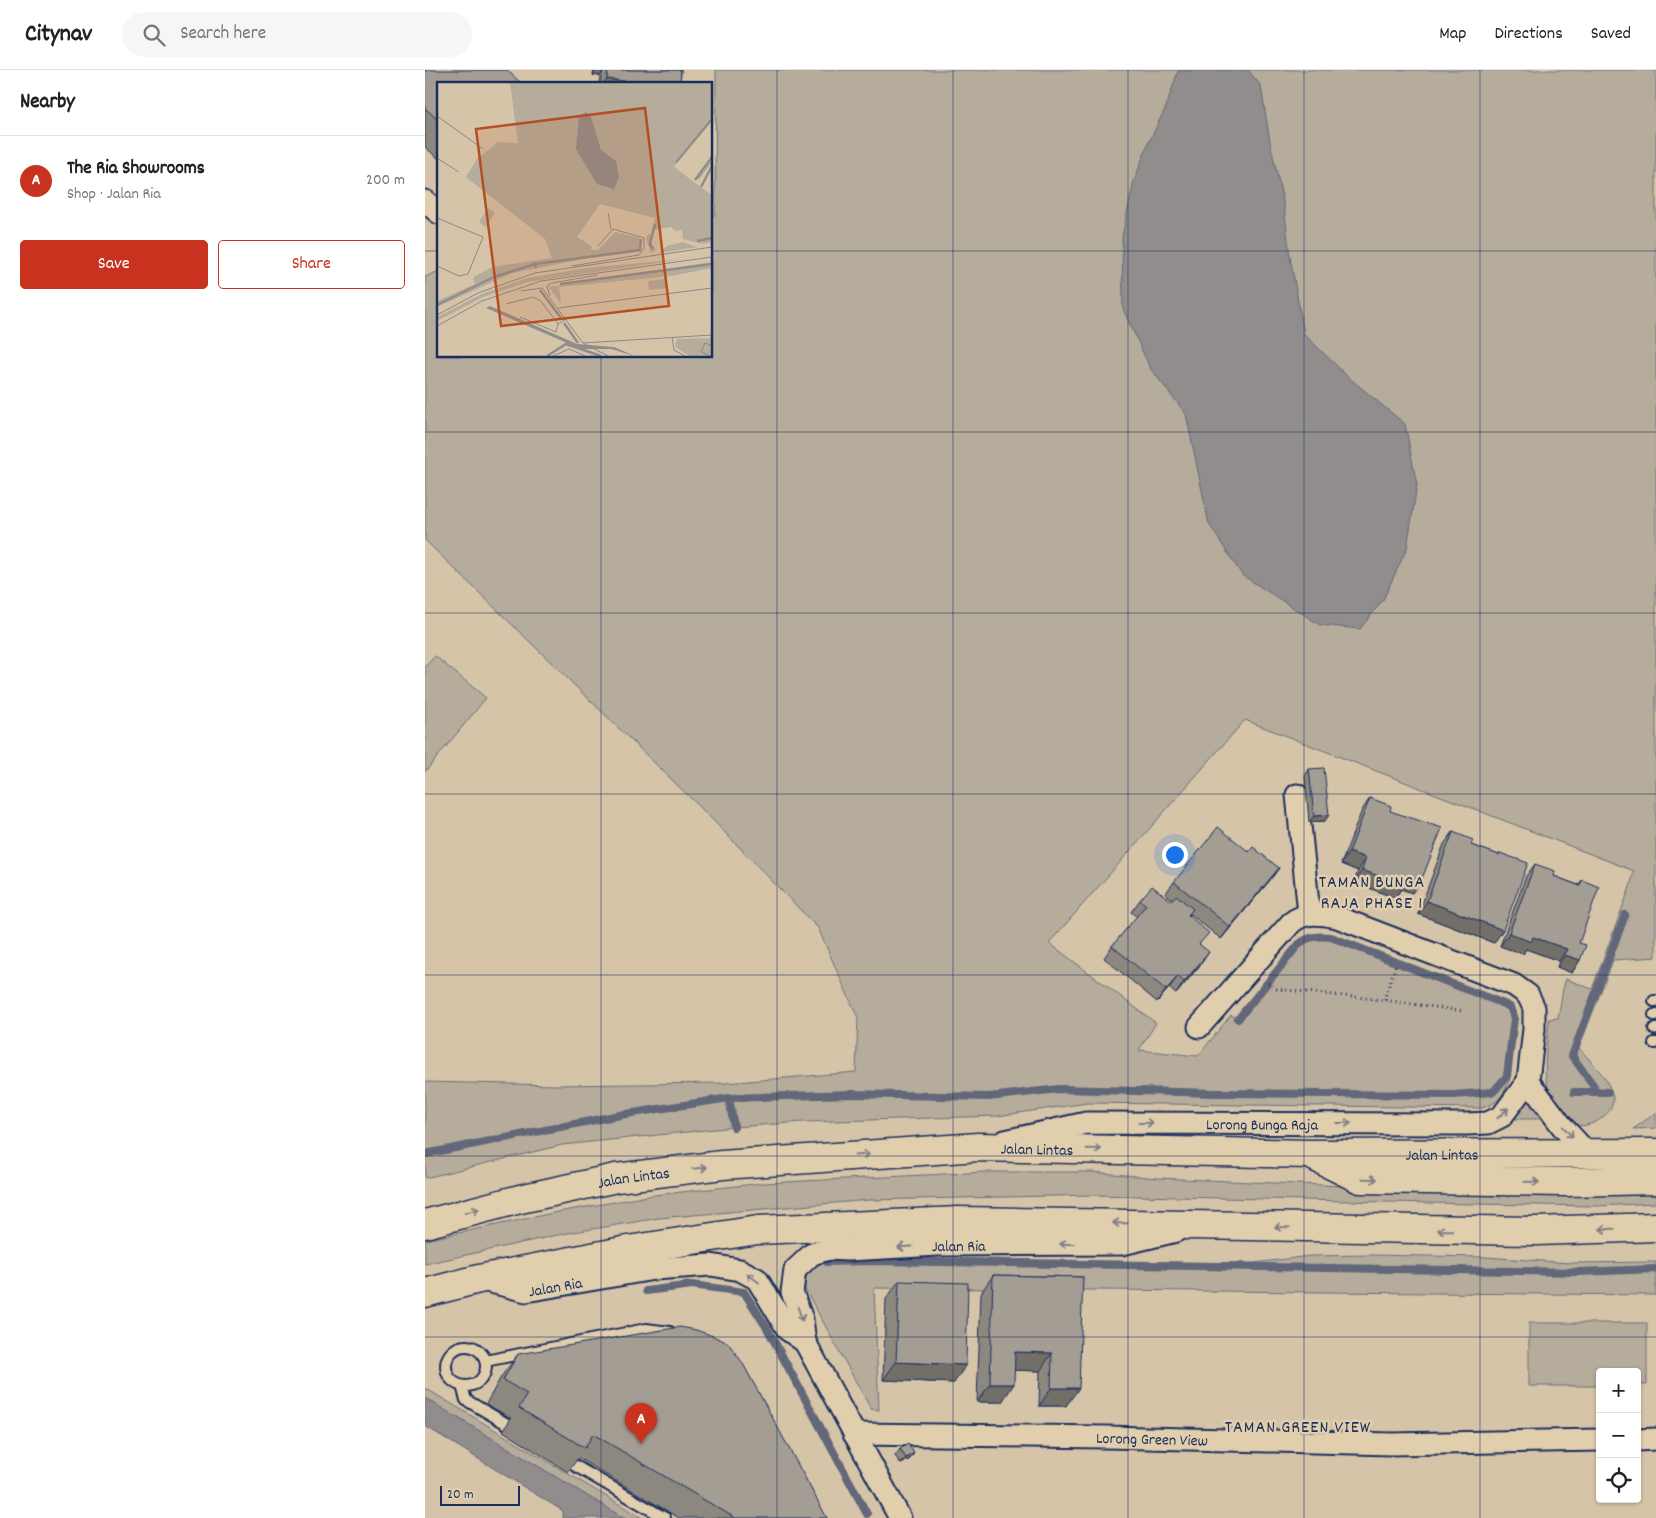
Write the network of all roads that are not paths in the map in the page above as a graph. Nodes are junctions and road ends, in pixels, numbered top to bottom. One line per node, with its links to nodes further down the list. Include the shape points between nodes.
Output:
1 (425, 201): 2 (street)
2 (437, 211)
3 (1297, 796): 4 (street)
4 (1309, 914): 5 (street, via 1291,922); 6 (street, Lorong Bunga Raja, via 1337,917 1492,976 1528,995 1534,1008 1535,1023)
5 (1199, 1026)
6 (1528, 1081): 7 (street, Lorong Bunga Raja, one-way to 6, via 1086,1123 1488,1123 1502,1116); 10 (street, one-way to 10)
7 (978, 1147): 9 (highway, Jalan Lintas, one-way to 9); 12 (highway, Jalan Lintas, one-way to 7, via 616,1178 722,1165)
8 (1656, 1153): 10 (highway, Jalan Lintas)
9 (1310, 1154): 10 (highway, Jalan Lintas); 11 (highway, one-way to 11, via 1361,1179)
10 (1588, 1154)
11 (1656, 1180)
12 (425, 1224)
13 (1201, 1225): 14 (highway, one-way to 13, via 1537,1231); 15 (highway, one-way to 15, via 959,1221 758,1230 628,1250); 18 (street, Jalan Ria, one-way to 18, via 1122,1244 938,1245 829,1249 812,1254 795,1270 792,1292 802,1319)
14 (1656, 1227)
15 (479, 1280): 16 (highway); 18 (street, Jalan Ria, one-way to 15, via 788,1330 757,1279 740,1270 711,1265 654,1269 526,1290)
16 (425, 1293)
17 (679, 1333): 19 (lane, via 646,1329)
18 (805, 1342): 22 (street, Jalan Ria)
19 (485, 1361): 20 (lane, via 485,1375 479,1382); 20 (lane, via 471,1346 453,1350 445,1366 453,1383)
20 (462, 1386): 21 (lane, via 466,1400)
21 (507, 1424)
22 (854, 1434): 24 (street, Lorong Green View, via 1392,1444); 28 (street, Jalan Ria)
23 (1656, 1439): 25 (street)
24 (1596, 1440)
25 (1641, 1440)
26 (573, 1464): 27 (lane)
27 (665, 1518)
28 (900, 1518)

